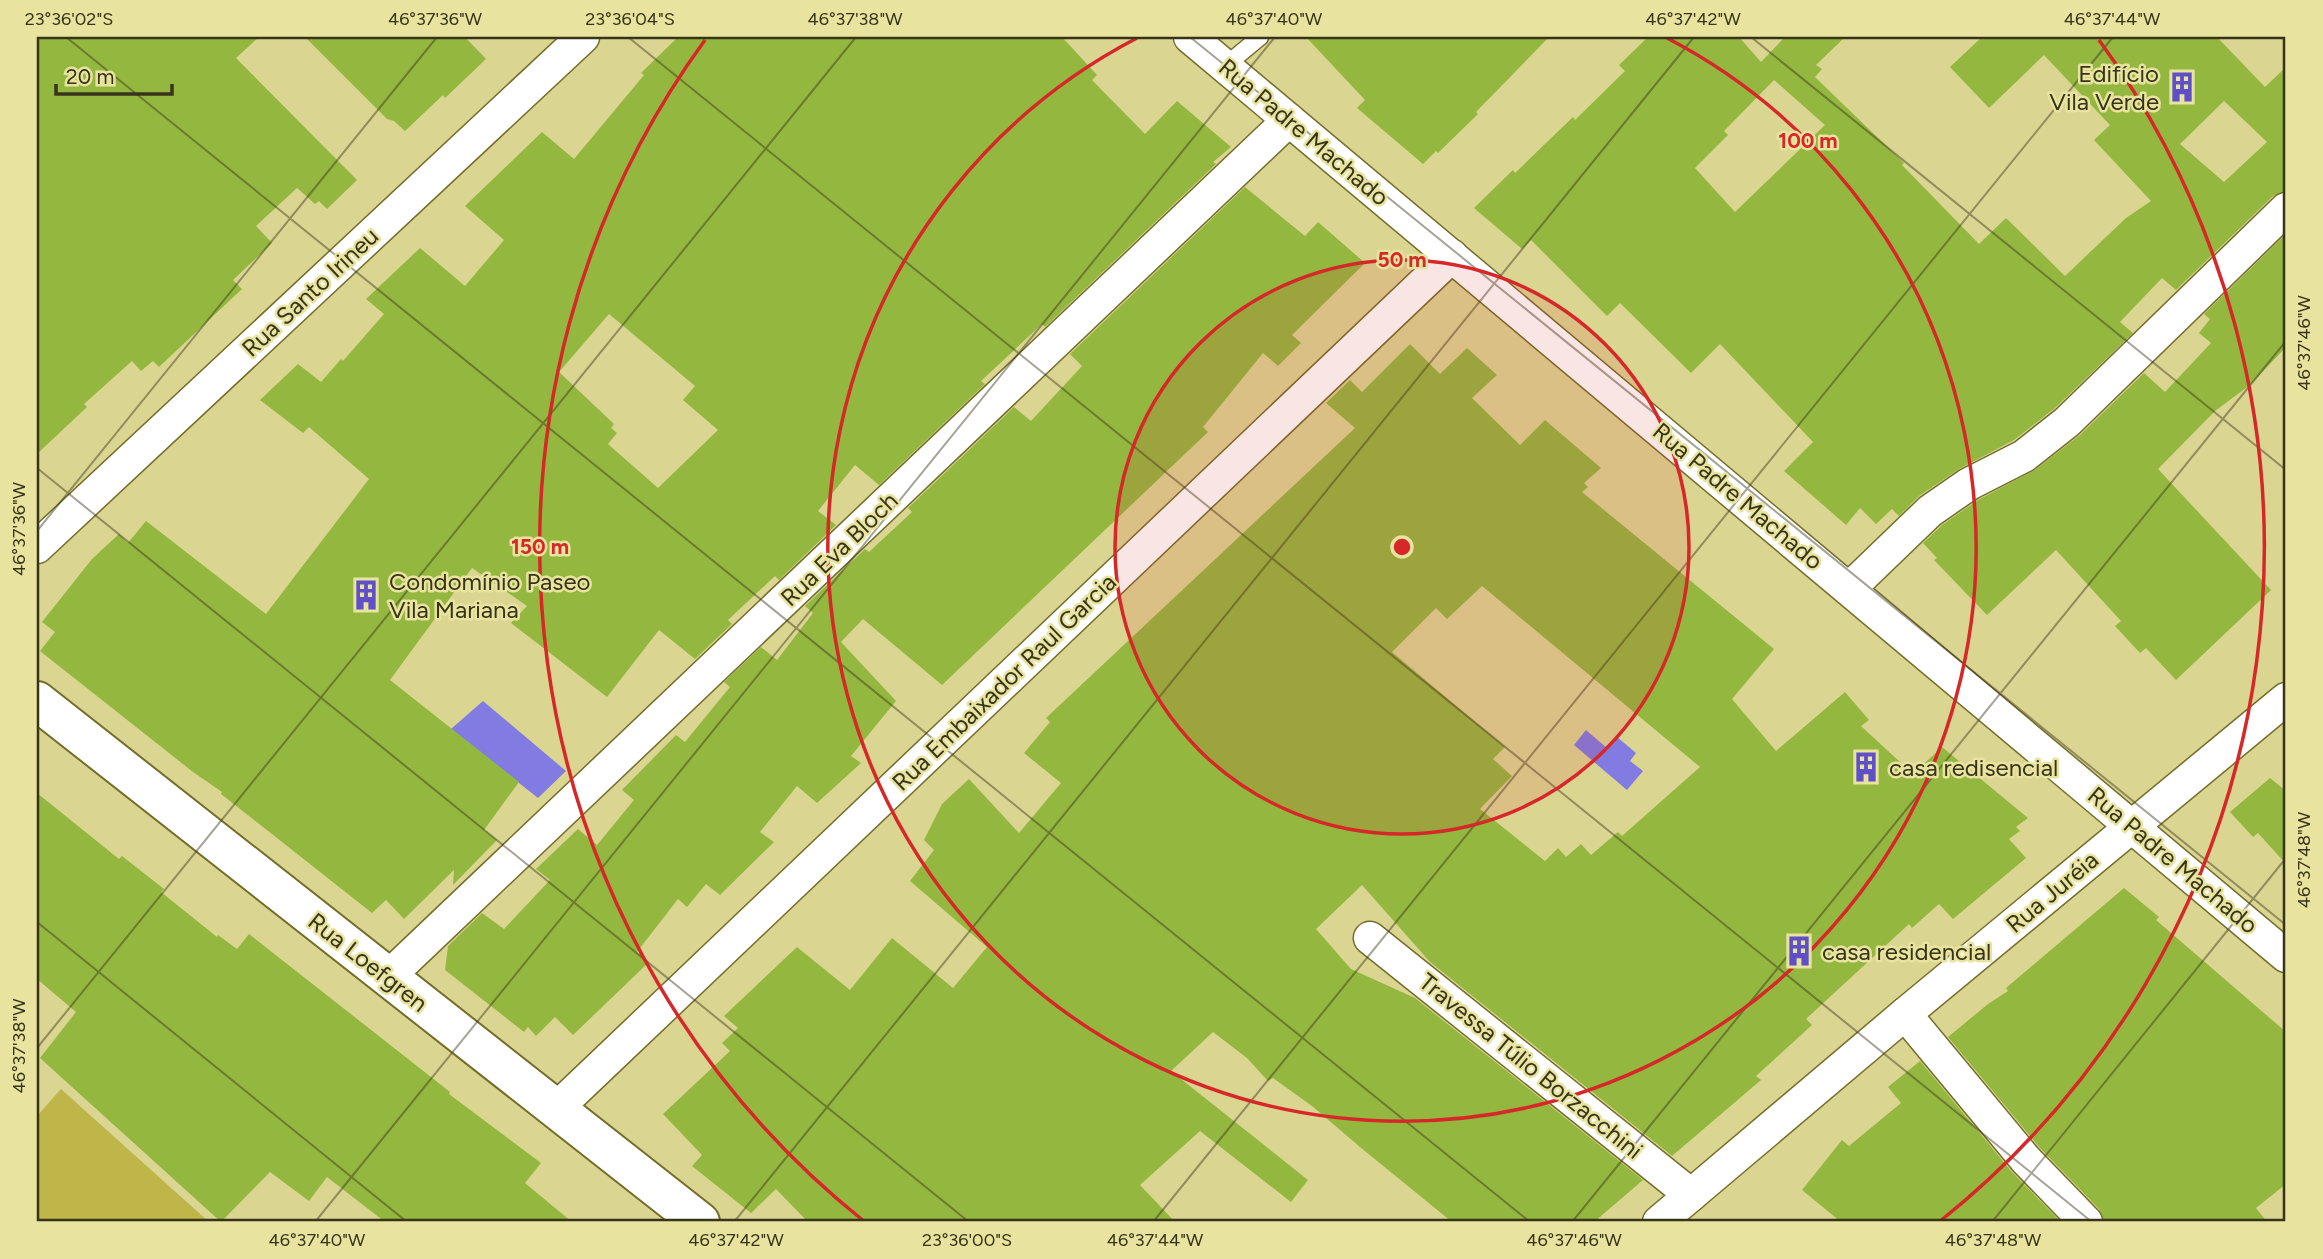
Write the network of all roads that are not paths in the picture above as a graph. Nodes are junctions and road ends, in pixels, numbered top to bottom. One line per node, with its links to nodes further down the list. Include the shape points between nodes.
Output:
1 (583, 37): 8 (street, Rua Santo Irineu)
2 (1190, 37): 4 (street, Rua Padre Machado)
3 (1260, 37): 4 (lane)
4 (1225, 66): 5 (street, Rua Padre Machado)
5 (1289, 120): 7 (street, Rua Padre Machado); 15 (street, Rua Eva Bloch)
6 (2286, 209): 9 (street, via 2067,422 2024,456 1969,484 1930,511)
7 (1452, 256): 9 (street, Rua Padre Machado); 17 (street, Rua Embaixador Raul Garcia)
8 (37, 547)
9 (1849, 589): 12 (street, Rua Padre Machado)
10 (2286, 699): 12 (street, Rua Juréia)
11 (37, 701): 15 (main road, Rua Loefgren)
12 (2132, 826): 14 (street, Rua Padre Machado); 16 (street, Rua Juréia)
13 (1370, 938): 18 (street, Travessa Túlio Borzacchini)
14 (2286, 956)
15 (388, 977): 17 (main road, Rua Loefgren)
16 (1905, 1014): 18 (street, Rua Juréia); 21 (street, via 2026,1160)
17 (556, 1108): 19 (main road, Rua Loefgren)
18 (1691, 1195): 20 (street, Rua Juréia)
19 (700, 1222)
20 (1659, 1222)
21 (2085, 1222)

